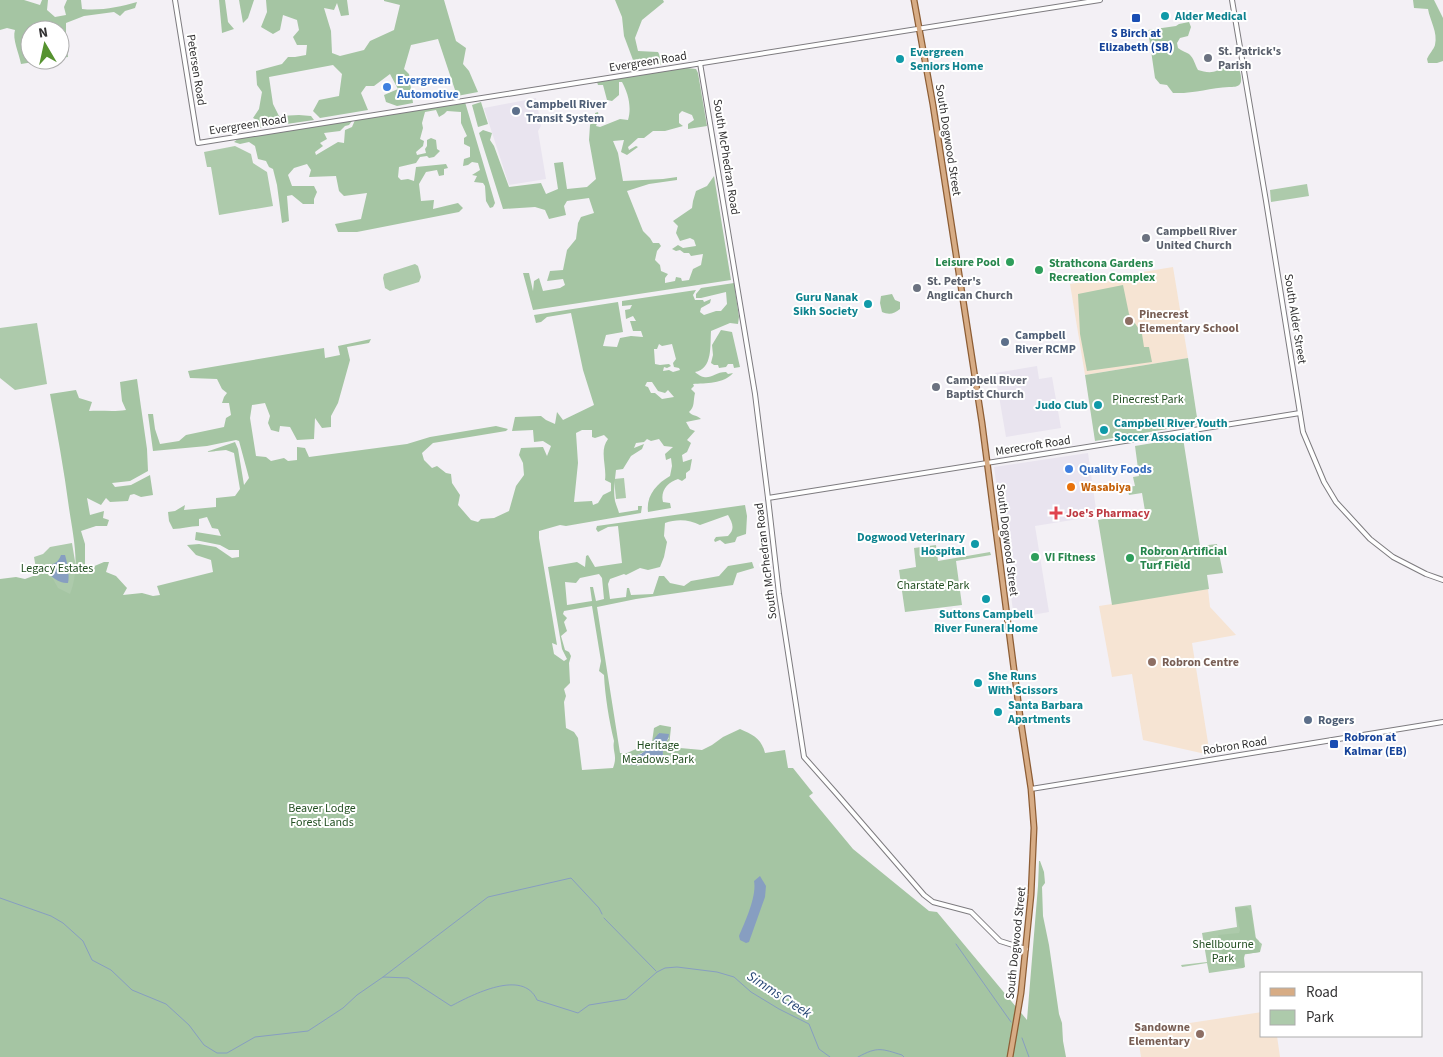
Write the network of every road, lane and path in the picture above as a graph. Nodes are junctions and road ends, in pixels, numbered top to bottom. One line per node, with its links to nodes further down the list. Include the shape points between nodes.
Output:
1 (175, 0): 7 (street, Petersen Road)
2 (914, 0): 5 (main road, South Dogwood Street)
3 (1100, 0): 5 (street, Evergreen Road)
4 (1232, 0): 8 (street, South Alder Street)
5 (919, 29): 6 (street, Evergreen Road); 9 (main road, South Dogwood Street)
6 (700, 63): 7 (street, Evergreen Road); 10 (street, South McPhedran Road)
7 (198, 143)
8 (1300, 413): 9 (street, Merecroft Road); 11 (street, South Alder Street, via 1307,443 1336,502 1370,539 1393,557)
9 (988, 463): 10 (street, Merecroft Road); 13 (main road, South Dogwood Street)
10 (768, 498): 14 (street, South McPhedran Road, via 804,757 924,895 933,902 971,912 1000,941)
11 (1443, 580)
12 (1443, 722): 13 (street, Robron Road)
13 (1031, 789): 14 (main road, South Dogwood Street, via 1034,828)
14 (1026, 949): 15 (main road, South Dogwood Street)
15 (1010, 1057)

